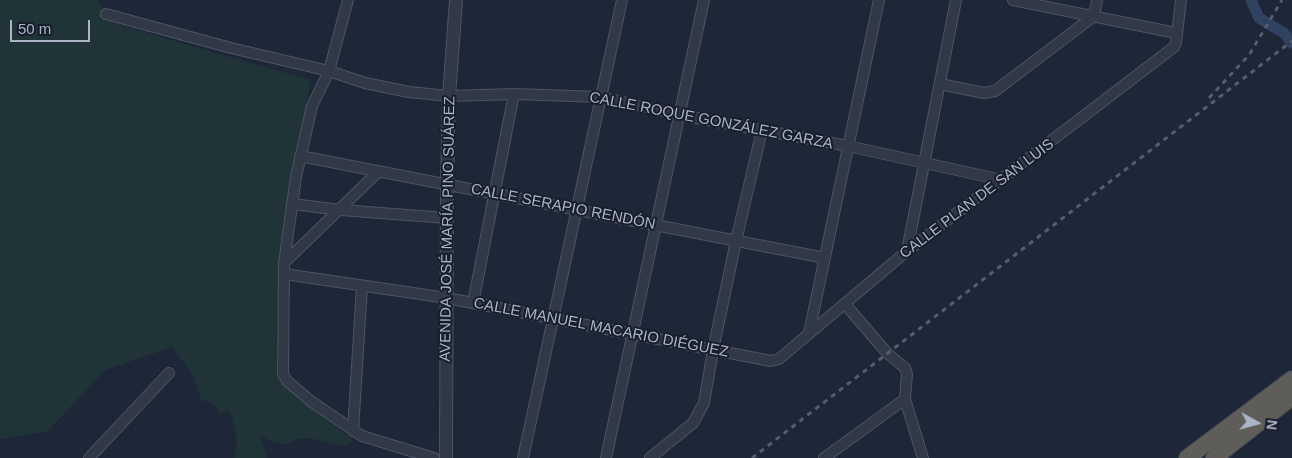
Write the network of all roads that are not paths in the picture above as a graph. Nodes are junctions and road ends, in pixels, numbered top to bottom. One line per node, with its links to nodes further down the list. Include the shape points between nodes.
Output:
1 (345, 0): 13 (street)
2 (456, 0): 16 (street, AVENIDA JOSÉ MARÍA PINO SUÁREZ)
3 (622, 0): 17 (street)
4 (704, 0): 18 (street)
5 (879, 0): 20 (street)
6 (956, 0): 14 (street)
7 (1013, 0): 11 (street)
8 (1097, 0): 11 (street)
9 (1181, 0): 12 (street, CALLE PLAN DE SAN LUIS)
10 (106, 14): 13 (street, CALLE ROQUE GONZÁLEZ GARZA)
11 (1094, 16): 12 (street); 14 (street, via 995,91 984,93)
12 (1176, 33): 24 (street, CALLE PLAN DE SAN LUIS, via 1174,47)
13 (329, 71): 16 (street, CALLE ROQUE GONZÁLEZ GARZA, via 365,83); 21 (street, via 312,106)
14 (940, 84): 22 (street)
15 (514, 94): 16 (street, CALLE ROQUE GONZÁLEZ GARZA); 17 (street, CALLE ROQUE GONZÁLEZ GARZA); 26 (street)
16 (449, 96): 25 (street, AVENIDA JOSÉ MARÍA PINO SUÁREZ)
17 (601, 97): 18 (street, CALLE ROQUE GONZÁLEZ GARZA); 29 (street)
18 (680, 115): 19 (street, CALLE ROQUE GONZÁLEZ GARZA); 31 (street)
19 (762, 130): 20 (street, CALLE ROQUE GONZÁLEZ GARZA); 32 (street)
20 (848, 146): 22 (street, CALLE ROQUE GONZÁLEZ GARZA); 34 (street)
21 (300, 156): 23 (street, CALLE SERAPIO RENDÓN); 27 (street)
22 (924, 163): 24 (street, CALLE ROQUE GONZÁLEZ GARZA); 33 (street)
23 (379, 171): 25 (street, CALLE SERAPIO RENDÓN); 28 (street)
24 (1002, 180): 33 (street, CALLE PLAN DE SAN LUIS)
25 (447, 184): 26 (street, CALLE SERAPIO RENDÓN); 30 (street, AVENIDA JOSÉ MARÍA PINO SUÁREZ)
26 (495, 194): 29 (street, CALLE SERAPIO RENDÓN); 39 (street)
27 (292, 204): 28 (street); 35 (street)
28 (341, 210): 30 (street); 35 (street)
29 (576, 210): 31 (street, CALLE SERAPIO RENDÓN); 41 (street)
30 (447, 218): 38 (street, AVENIDA JOSÉ MARÍA PINO SUÁREZ)
31 (656, 225): 32 (street, CALLE SERAPIO RENDÓN); 42 (street)
32 (736, 241): 34 (street, CALLE SERAPIO RENDÓN); 44 (street)
33 (907, 251): 40 (street, CALLE PLAN DE SAN LUIS)
34 (825, 258): 43 (street)
35 (284, 263): 36 (street)
36 (284, 274): 37 (street, CALLE MANUEL MACARIO DIÉGUEZ); 50 (street, via 283,374 312,402)
37 (362, 286): 38 (street, CALLE MANUEL MACARIO DIÉGUEZ); 50 (street)
38 (447, 298): 39 (street, CALLE MANUEL MACARIO DIÉGUEZ); 53 (street, AVENIDA JOSÉ MARÍA PINO SUÁREZ)
39 (473, 303): 41 (street, CALLE MANUEL MACARIO DIÉGUEZ)
40 (845, 304): 43 (street, CALLE PLAN DE SAN LUIS); 49 (street, via 905,368)
41 (553, 319): 42 (street, CALLE MANUEL MACARIO DIÉGUEZ); 54 (street)
42 (632, 334): 44 (street, CALLE MANUEL MACARIO DIÉGUEZ); 55 (street)
43 (809, 334): 45 (street, CALLE PLAN DE SAN LUIS, via 779,359)
44 (713, 350): 45 (street, CALLE MANUEL MACARIO DIÉGUEZ); 56 (street, via 702,408 693,423)
45 (771, 361)
46 (169, 373): 51 (street)
47 (1292, 379): 59 (highway)
48 (1292, 397): 60 (highway)
49 (905, 400): 57 (street); 58 (street)
50 (353, 431): 52 (street)
51 (88, 458)
52 (434, 458)
53 (446, 458)
54 (523, 458)
55 (606, 458)
56 (650, 458)
57 (824, 458)
58 (922, 458)
59 (1187, 458)
60 (1214, 458)

